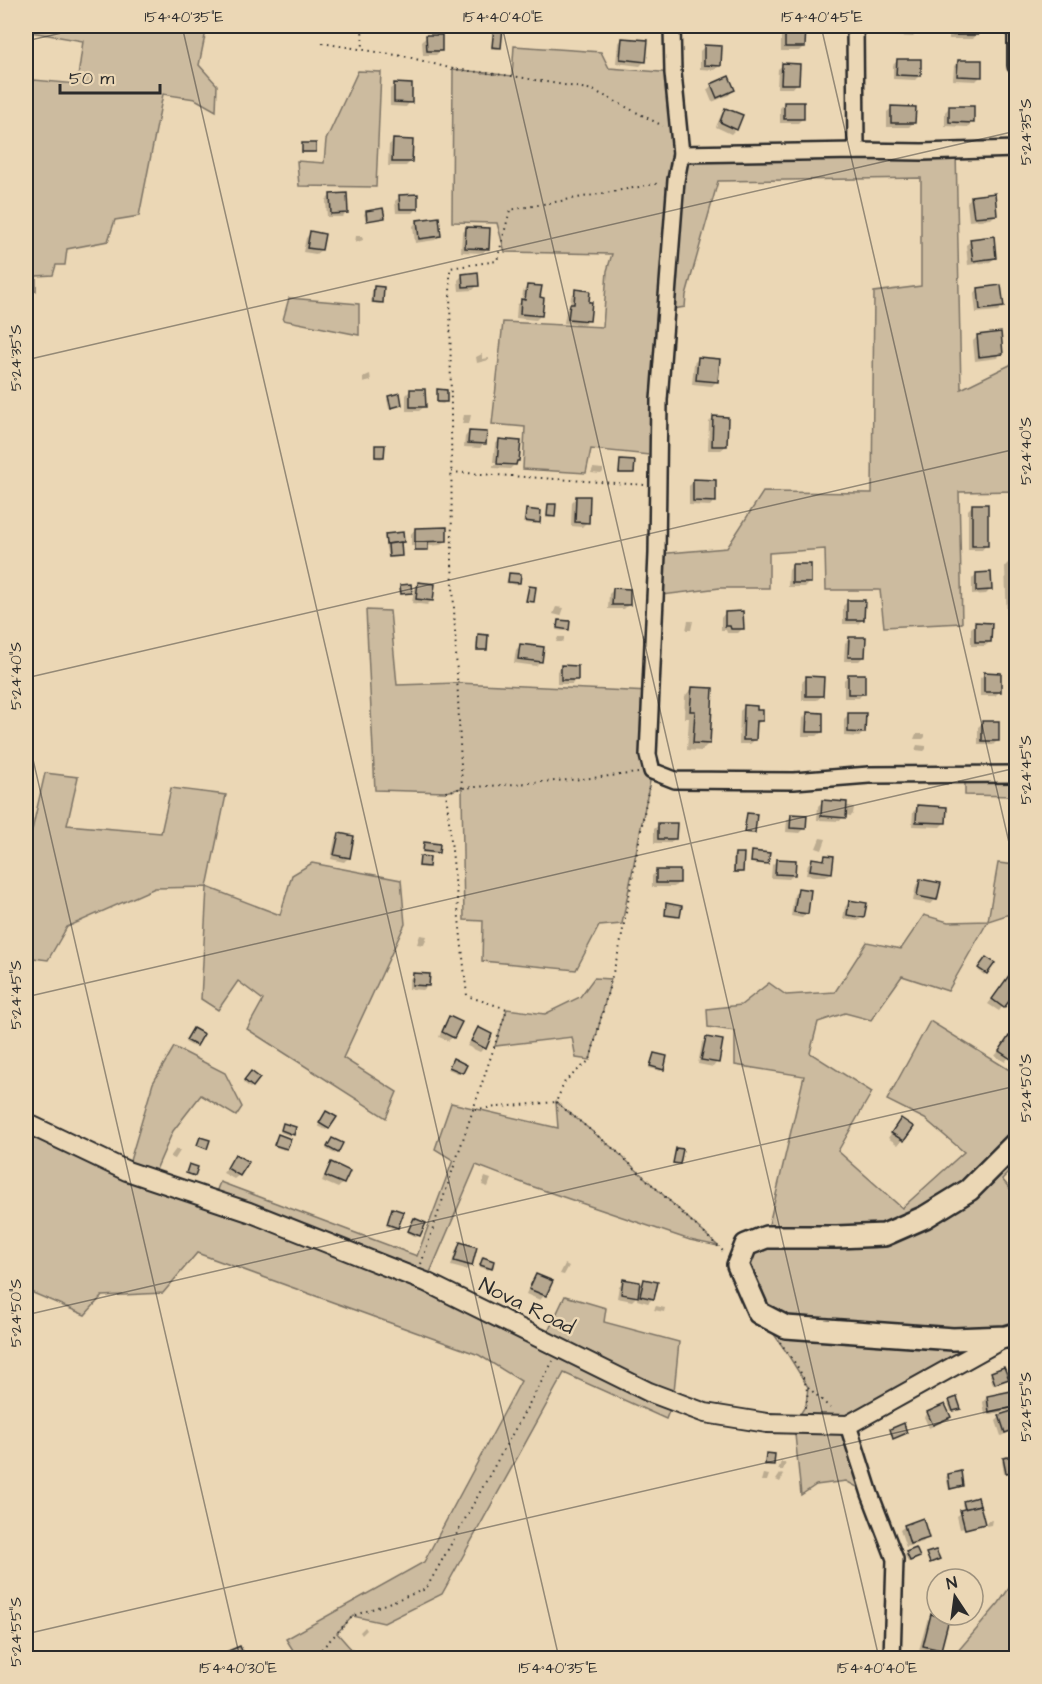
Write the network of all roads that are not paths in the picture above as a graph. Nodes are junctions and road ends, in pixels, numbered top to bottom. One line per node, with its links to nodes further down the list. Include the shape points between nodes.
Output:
1 (672, 26): 7 (street)
2 (855, 26): 6 (street)
3 (1016, 26): 4 (street)
4 (1017, 66)
5 (1017, 149): 6 (street)
6 (856, 151): 7 (street)
7 (681, 154): 8 (street, via 659,400 648,755 652,771 675,780 794,781 869,775)
8 (1017, 774)
9 (26, 1123): 12 (street, Nova Road, via 127,1171 249,1212 417,1278 650,1392 705,1413 767,1423)
10 (1017, 1143): 11 (main road, via 969,1190 925,1217 884,1235 766,1237 746,1245 738,1265 759,1313 786,1327 953,1339)
11 (1011, 1335): 12 (street)
12 (848, 1425): 13 (street, via 895,1559)
13 (892, 1659)

